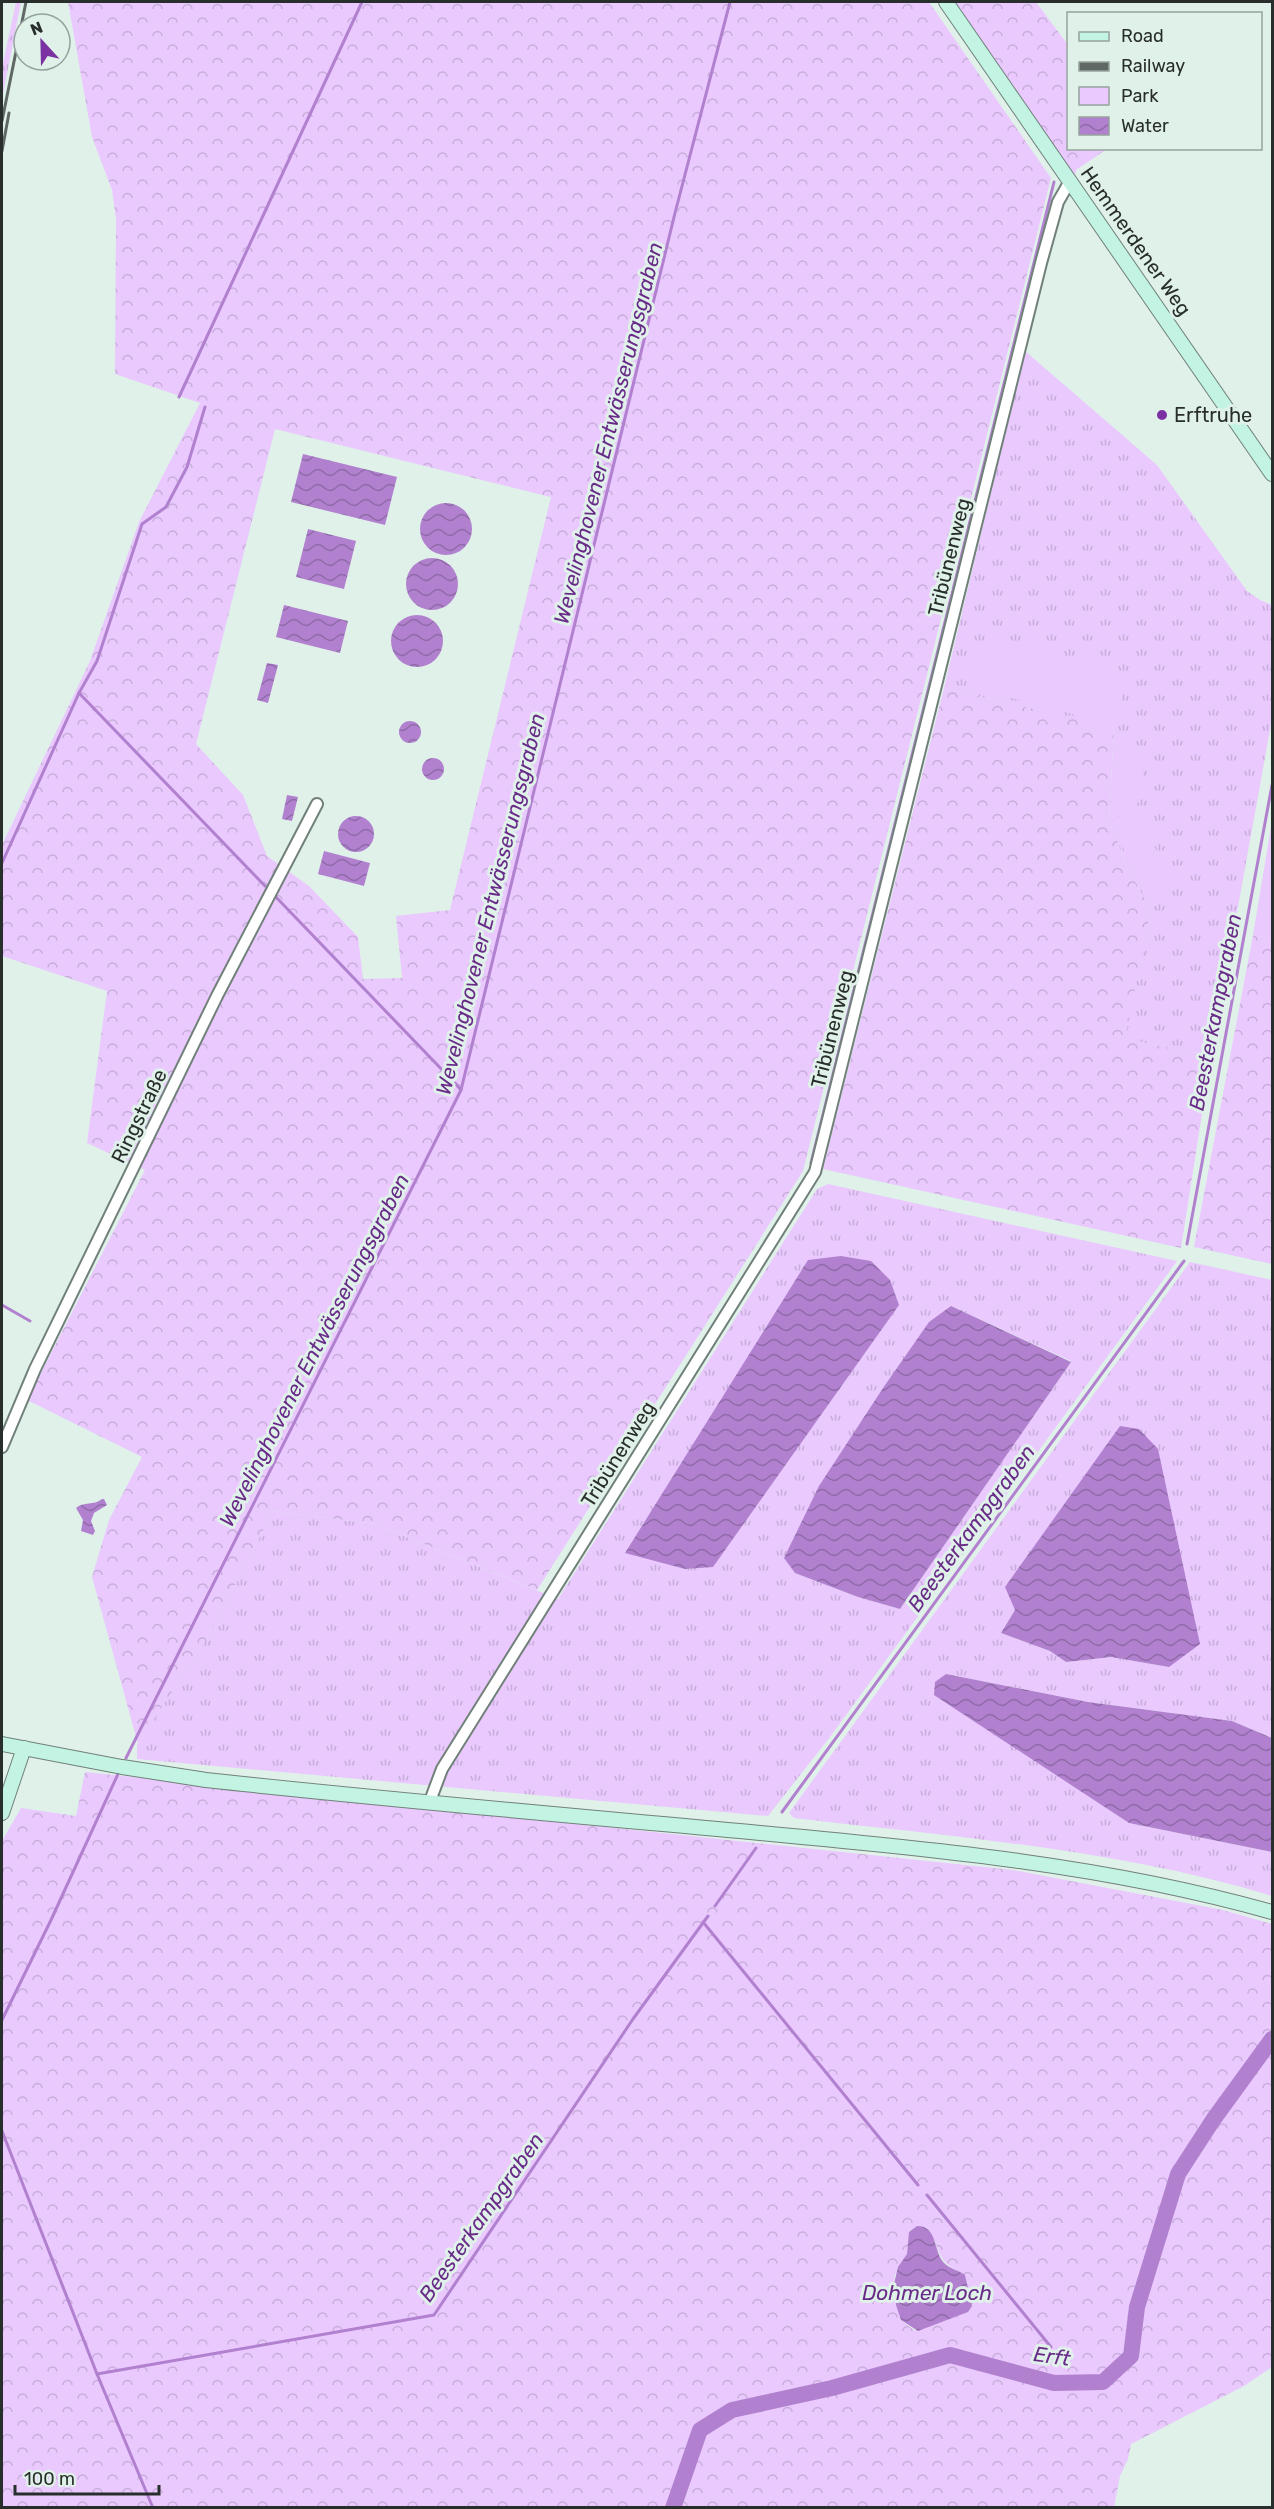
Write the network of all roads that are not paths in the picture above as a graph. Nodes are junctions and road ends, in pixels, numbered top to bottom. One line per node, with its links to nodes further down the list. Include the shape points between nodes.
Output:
1 (946, 2): 2 (street, Hemmerdener Weg)
2 (1070, 181): 3 (street, Hemmerdener Weg); 8 (street, Tribünenweg, via 1058,201 1041,263 815,1172 442,1769)
3 (1272, 474)
4 (317, 804): 5 (street, Ringstraße, via 212,1006 34,1369)
5 (2, 1447)
6 (2, 1744): 7 (street)
7 (24, 1748): 8 (street, via 183,1777); 9 (street)
8 (430, 1801): 10 (street, via 1029,1862 1132,1880)
9 (2, 1813)
10 (1272, 1912)

